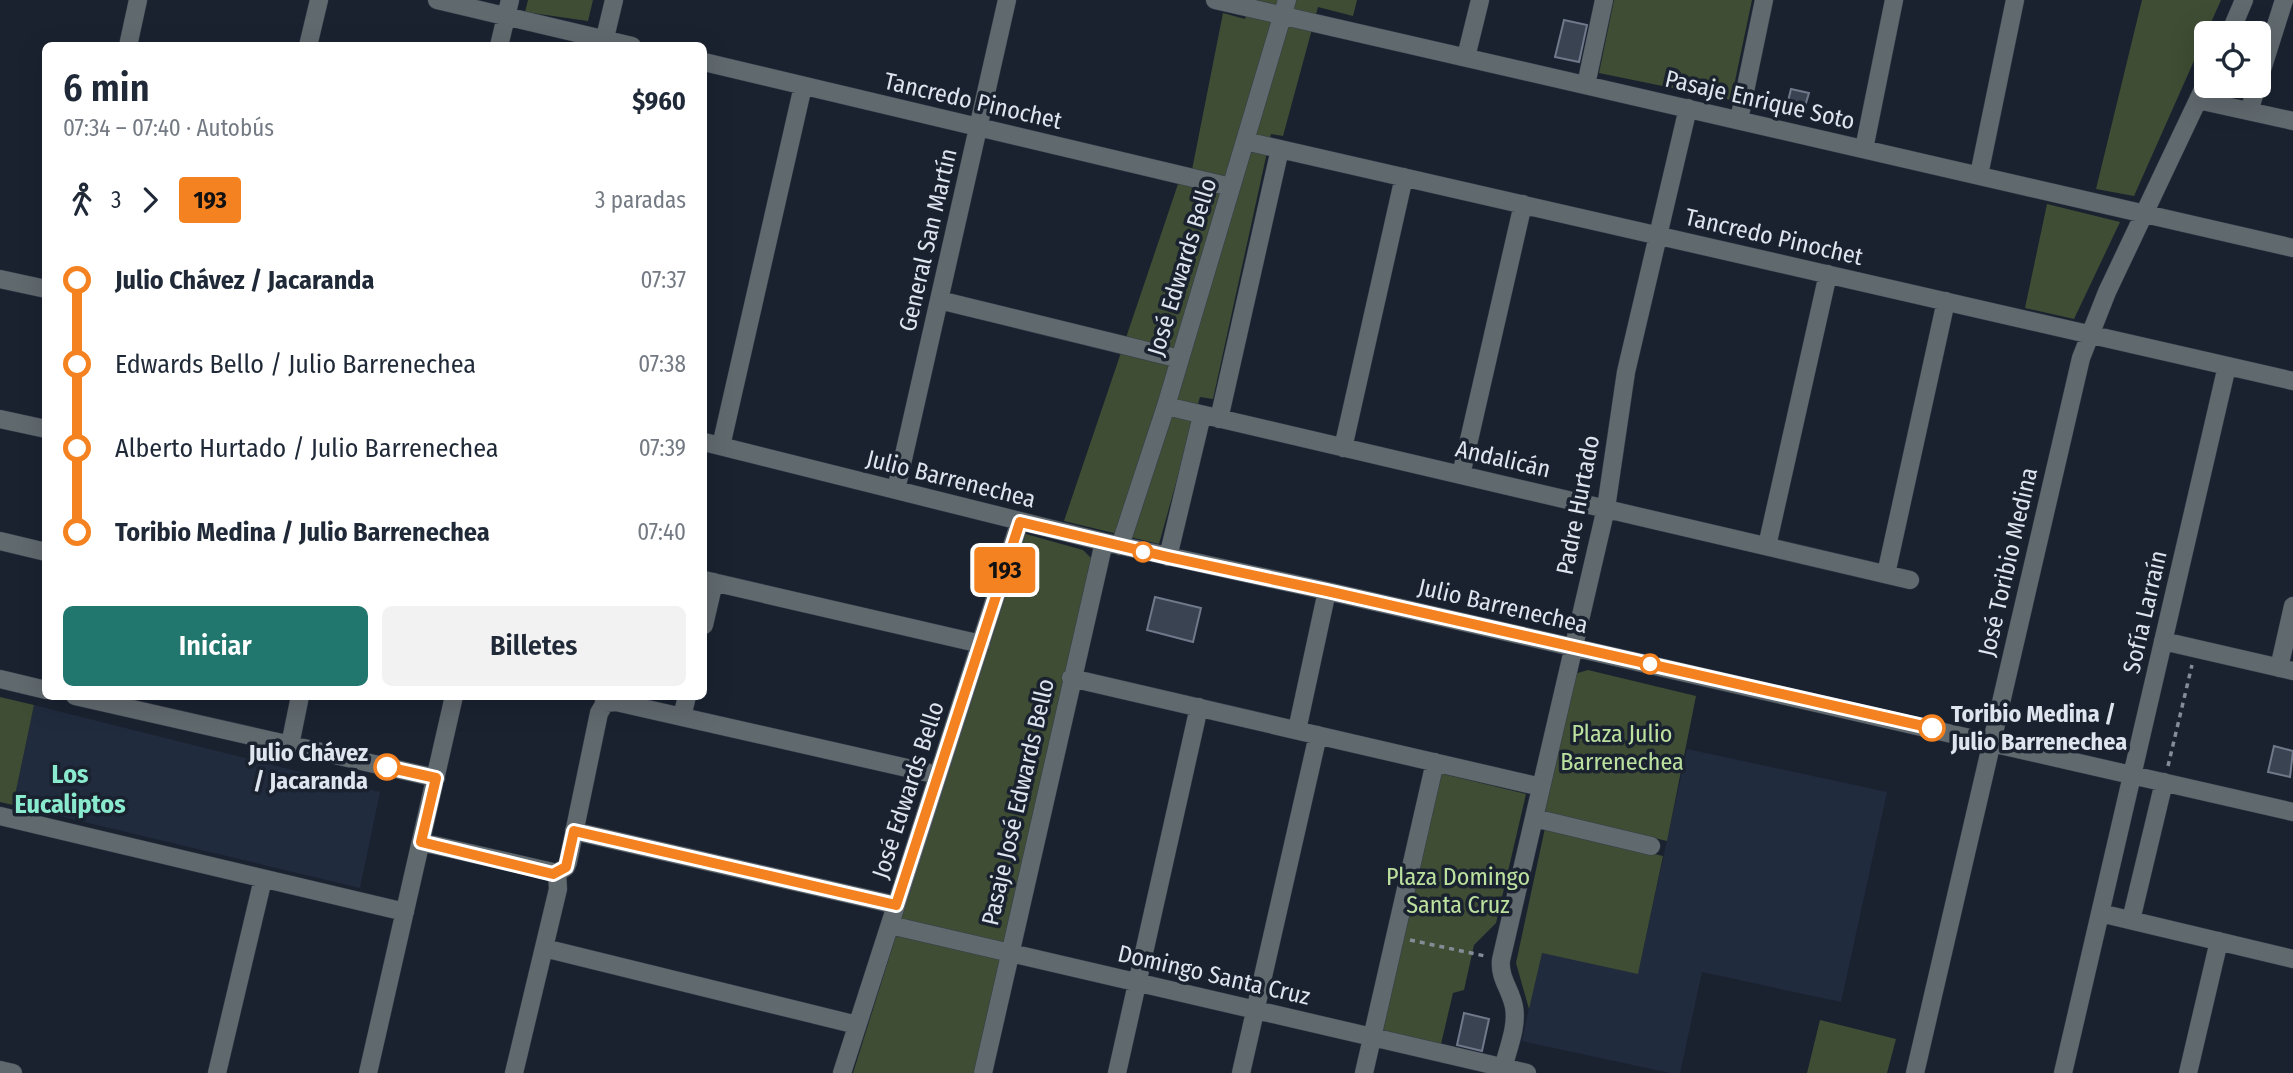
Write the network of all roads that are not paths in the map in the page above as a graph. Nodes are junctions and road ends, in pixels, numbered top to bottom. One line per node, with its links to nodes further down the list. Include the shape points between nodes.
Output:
1 (138, 0): 18 (street)
2 (319, 0): 19 (street)
3 (437, 0): 14 (street)
4 (614, 0): 21 (street)
5 (1007, 0): 32 (street, General San Martín)
6 (1215, 0): 15 (street, Pasaje Enrique Soto)
7 (1480, 0): 22 (street)
8 (1604, 0): 24 (street)
9 (1764, 0): 30 (street)
10 (1894, 0): 35 (street)
11 (2015, 0): 36 (street)
12 (2244, 0): 16 (street)
13 (2284, 0): 17 (street)
14 (508, 8): 20 (street); 21 (street)
15 (1285, 8): 22 (street, Pasaje Enrique Soto); 33 (street, José Edwards Bello)
16 (2235, 21)
17 (2271, 41)
18 (129, 42)
19 (310, 42)
20 (500, 42)
21 (604, 42)
22 (1466, 57): 24 (street, Pasaje Enrique Soto)
23 (707, 63): 25 (street, Tancredo Pinochet)
24 (1586, 85): 28 (street, Pasaje Enrique Soto)
25 (803, 86): 32 (street, Tancredo Pinochet); 56 (street)
26 (2253, 98): 29 (street)
27 (2198, 100): 29 (street); 40 (street, José Toribio Medina)
28 (1688, 108): 30 (street, Pasaje Enrique Soto); 41 (street, Padre Hurtado)
29 (2249, 111): 31 (street)
30 (1739, 120): 35 (street, Pasaje Enrique Soto)
31 (2293, 121)
32 (978, 127): 38 (street, Tancredo Pinochet); 46 (street, General San Martín)
33 (1245, 141): 34 (street, Tancredo Pinochet); 38 (street, José Edwards Bello)
34 (1280, 149): 37 (street, Tancredo Pinochet); 53 (street)
35 (1864, 149): 36 (street, Pasaje Enrique Soto)
36 (1979, 175): 40 (street, Pasaje Enrique Soto)
37 (1404, 177): 39 (street, Tancredo Pinochet); 57 (street)
38 (1231, 187): 49 (street, José Edwards Bello)
39 (1523, 204): 41 (street, Tancredo Pinochet); 58 (street)
40 (2144, 213): 42 (street, Pasaje Enrique Soto); 48 (street, José Toribio Medina)
41 (1659, 235): 43 (street, Tancredo Pinochet); 60 (street, Padre Hurtado, via 1626,372)
42 (2293, 248)
43 (1828, 274): 47 (street, Tancredo Pinochet); 64 (street)
44 (0, 279): 45 (street)
45 (42, 288)
46 (939, 300): 49 (street); 59 (street, General San Martín)
47 (1945, 301): 48 (street, Tancredo Pinochet); 67 (street)
48 (2089, 334): 50 (street, Tancredo Pinochet); 89 (street, José Toribio Medina)
49 (1180, 359): 52 (street, José Edwards Bello)
50 (2227, 366): 51 (street, Tancredo Pinochet); 73 (street, Sofía Larraín)
51 (2293, 381)
52 (1166, 406): 53 (street, Andalicán); 63 (street, José Edwards Bello)
53 (1210, 417): 57 (street, Andalicán); 66 (street)
54 (1, 424): 55 (street)
55 (42, 429)
56 (712, 444): 59 (street, Julio Barrenechea)
57 (1343, 447): 58 (street, Andalicán)
58 (1461, 475): 60 (street, Andalicán)
59 (896, 490): 61 (street, Julio Barrenechea)
60 (1606, 508): 64 (street, Andalicán); 75 (street, Padre Hurtado)
61 (1020, 522): 63 (street, Julio Barrenechea); 74 (street, José Edwards Bello)
62 (0, 541): 65 (street)
63 (1112, 544): 66 (street, Julio Barrenechea); 77 (street, Pasaje José Edwards Bello)
64 (1768, 546): 67 (street, Andalicán)
65 (42, 550)
66 (1168, 557): 70 (street, Julio Barrenechea)
67 (1886, 574): 68 (street, Andalicán)
68 (1910, 579)
69 (709, 581): 71 (street); 74 (street)
70 (1327, 591): 75 (street, Julio Barrenechea); 87 (street)
71 (707, 599)
72 (2293, 606): 76 (street)
73 (2163, 641): 76 (street); 92 (street, Sofía Larraín)
74 (981, 644): 93 (street, José Edwards Bello)
75 (1574, 647): 89 (street, Julio Barrenechea); 96 (street, Padre Hurtado)
76 (2286, 670)
77 (1071, 678): 85 (street); 112 (street, Pasaje José Edwards Bello)
78 (0, 680): 79 (street)
79 (42, 689)
80 (93, 700): 90 (street)
81 (299, 700): 90 (street)
82 (453, 700): 94 (street)
83 (604, 700): 86 (street); 100 (street)
84 (686, 700): 86 (street)
85 (1199, 707): 87 (street); 114 (street)
86 (682, 717): 93 (street)
87 (1297, 730): 88 (street)
88 (1318, 735): 91 (street); 115 (street)
89 (1991, 742): 92 (street, Julio Barrenechea); 130 (street, José Toribio Medina)
90 (290, 745): 94 (street)
91 (1435, 762): 96 (street); 117 (street)
92 (2132, 774): 95 (street, Julio Barrenechea); 107 (street, Sofía Larraín)
93 (938, 775): 105 (street, José Edwards Bello)
94 (436, 778): 101 (street)
95 (2164, 782): 97 (street, Julio Barrenechea); 108 (street)
96 (1541, 787): 99 (street, Padre Hurtado)
97 (2293, 812)
98 (0, 816): 104 (street)
99 (1534, 818): 102 (street); 119 (street, Padre Hurtado, via 1501,960 1502,978 1515,1011)
100 (574, 831): 103 (street, via 566,867); 105 (street)
101 (421, 842): 103 (street); 106 (street)
102 (1651, 846)
103 (557, 873): 111 (street, via 559,884)
104 (264, 879): 106 (street); 121 (street)
105 (896, 905): 109 (street, José Edwards Bello)
106 (405, 912): 122 (street)
107 (2100, 914): 108 (street); 131 (street, Sofía Larraín)
108 (2131, 920): 110 (street)
109 (890, 925): 112 (street, Domingo Santa Cruz); 116 (street, José Edwards Bello)
110 (2219, 941): 113 (street); 132 (street)
111 (544, 948): 116 (street); 123 (street)
112 (1010, 953): 114 (street, Domingo Santa Cruz); 125 (street, Pasaje José Edwards Bello)
113 (2293, 959)
114 (1137, 982): 115 (street, Domingo Santa Cruz); 126 (street)
115 (1255, 1009): 117 (street, Domingo Santa Cruz); 127 (street)
116 (857, 1025): 124 (street, José Edwards Bello)
117 (1373, 1036): 119 (street, Domingo Santa Cruz); 128 (street)
118 (0, 1070): 120 (street)
119 (1502, 1070): 129 (street, Domingo Santa Cruz)
120 (13, 1073)
121 (217, 1073)
122 (368, 1073)
123 (514, 1073)
124 (842, 1073)
125 (983, 1073)
126 (1117, 1073)
127 (1241, 1073)
128 (1364, 1073)
129 (1527, 1073)
130 (1915, 1073)
131 (2063, 1073)
132 (2188, 1073)

